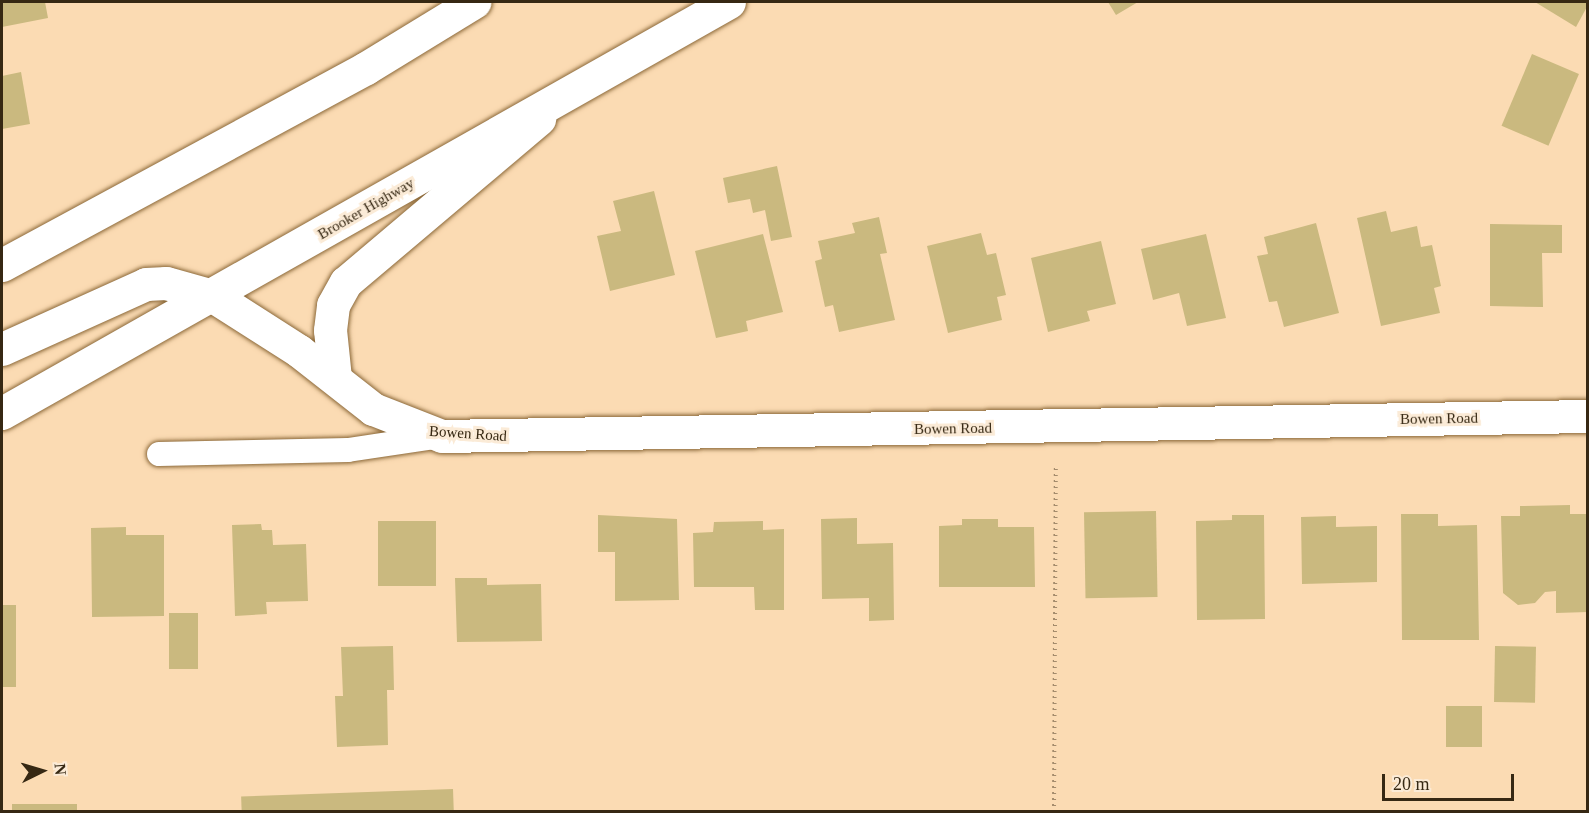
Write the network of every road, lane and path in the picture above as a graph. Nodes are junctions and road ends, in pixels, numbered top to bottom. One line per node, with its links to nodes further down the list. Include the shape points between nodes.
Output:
1 (474, 2): 4 (main road, via 366,68)
2 (729, 2): 3 (main road, Brooker Highway)
3 (568, 94): 5 (main road, Brooker Highway); 7 (main road, via 346,282 333,304 330,330)
4 (2, 265)
5 (213, 296): 6 (main road, Bowen Road, via 166,283 146,284); 7 (main road, Bowen Road); 8 (main road, Brooker Highway)
6 (2, 349)
7 (335, 378): 11 (main road, Bowen Road, via 398,422)
8 (2, 413)
9 (1587, 416): 10 (main road, Bowen Road)
10 (1056, 427): 11 (main road, Bowen Road); 13 (path)
11 (442, 436): 12 (lane, via 348,450)
12 (159, 454)
13 (1054, 812)

